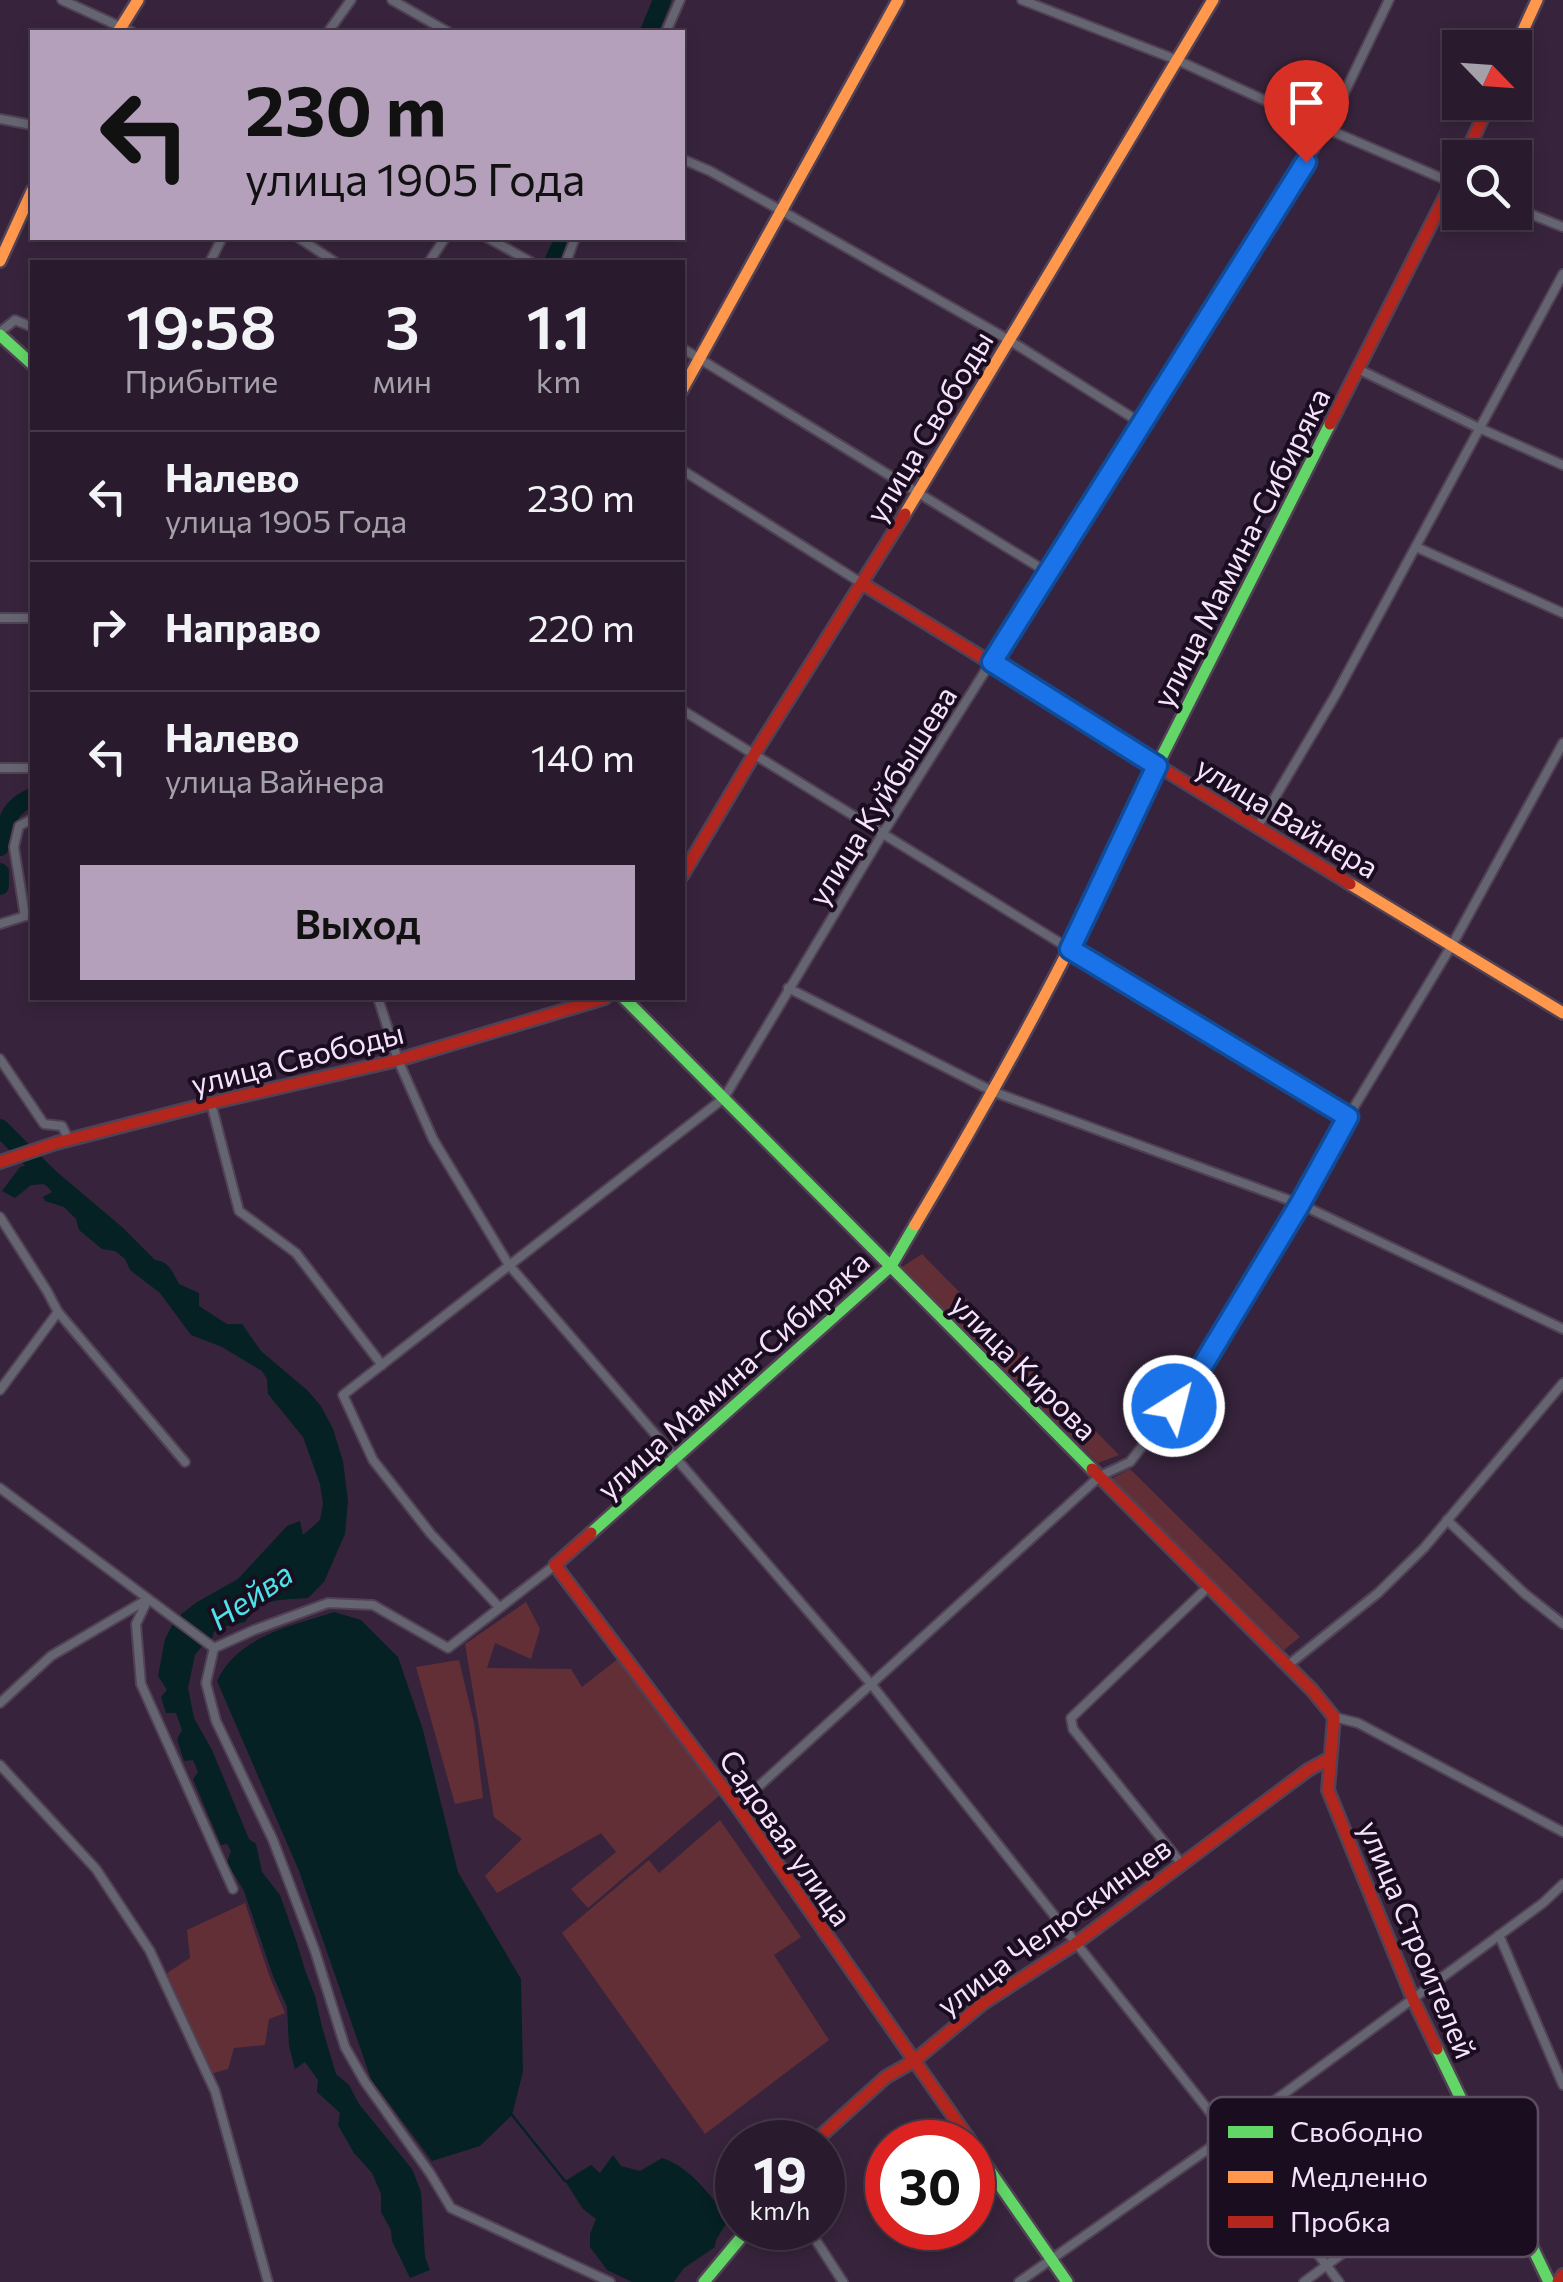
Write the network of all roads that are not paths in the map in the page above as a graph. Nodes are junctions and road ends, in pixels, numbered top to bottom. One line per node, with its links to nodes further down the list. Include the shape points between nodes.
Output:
1 (62, 0): 11 (street)
2 (138, 0): 12 (street)
3 (351, 0): 13 (street)
4 (392, 0): 14 (street)
5 (680, 0): 15 (street)
6 (898, 0): 24 (street)
7 (1022, 0): 17 (street)
8 (1213, 0): 17 (street, улица Свободы)
9 (1388, 0): 20 (street, улица Куйбышева)
10 (1537, 0): 16 (street)
11 (122, 30)
12 (124, 30)
13 (329, 30)
14 (444, 30)
15 (667, 30)
16 (1523, 30)
17 (1177, 60): 20 (street); 36 (street, улица Свободы)
18 (0, 119): 19 (street)
19 (30, 126)
20 (1327, 129): 22 (street); 42 (street, улица Куйбышева)
21 (685, 161): 24 (street)
22 (1442, 179)
23 (30, 194): 32 (street)
24 (782, 211): 36 (street); 38 (street)
25 (1442, 211): 40 (street, улица Мамина-Сибиряка)
26 (1532, 215): 27 (street)
27 (1563, 227)
28 (303, 240): 30 (street)
29 (492, 240): 31 (street)
30 (331, 260)
31 (526, 260)
32 (0, 262)
33 (1563, 274): 43 (street)
34 (30, 326): 35 (street, via 15,320)
35 (0, 333): 39 (street)
36 (1009, 340): 42 (street); 46 (street, улица Свободы)
37 (685, 350): 38 (street)
38 (700, 358): 41 (street); 46 (street)
39 (30, 362)
40 (1358, 369): 43 (street); 57 (street, улица Мамина-Сибиряка)
41 (685, 385)
42 (1141, 423): 48 (street, улица Куйбышева)
43 (1480, 428): 44 (street); 47 (street)
44 (1563, 465)
45 (685, 472): 49 (street, улица Вайнера)
46 (917, 492): 48 (street); 49 (street, улица Свободы)
47 (1416, 547): 50 (street); 61 (street)
48 (1048, 572): 53 (street, улица Куйбышева)
49 (863, 584): 53 (street, улица Вайнера); 56 (street, улица Свободы)
50 (1563, 614)
51 (0, 618): 52 (street)
52 (30, 618)
53 (992, 662): 57 (street, улица Вайнера); 62 (street, улица Куйбышева)
54 (685, 712): 56 (street)
55 (1563, 742): 66 (street)
56 (754, 753): 62 (street); 63 (street, улица Свободы)
57 (1157, 766): 61 (street, улица Вайнера); 67 (street, улица Мамина-Сибиряка)
58 (0, 768): 59 (street)
59 (30, 768)
60 (30, 820): 64 (street, via 20,826 14,847)
61 (1258, 826): 66 (street, улица Вайнера)
62 (883, 832): 67 (street); 68 (street, улица Куйбышева)
63 (685, 871)
64 (28, 915): 65 (street)
65 (0, 924)
66 (1452, 945): 72 (street, улица Вайнера); 78 (street)
67 (1070, 949): 75 (street, улица Мамина-Сибиряка); 78 (street)
68 (788, 988): 75 (street); 76 (street, улица Куйбышева)
69 (379, 1000): 74 (street)
70 (598, 1000): 74 (street, улица Свободы)
71 (626, 1000): 76 (street, улица Кирова)
72 (1563, 1012)
73 (0, 1059): 79 (street, via 44,1124 62,1126)
74 (398, 1060): 77 (street, улица Свободы); 83 (street, via 433,1139)
75 (994, 1092): 81 (street); 84 (street, улица Мамина-Сибиряка)
76 (724, 1098): 83 (street, улица Куйбышева); 84 (street, улица Кирова)
77 (211, 1102): 79 (street, улица Свободы); 87 (street, via 239,1210 296,1252)
78 (1348, 1117): 81 (street)
79 (63, 1142): 80 (street, улица Свободы)
80 (0, 1162)
81 (1300, 1204): 86 (street); 92 (street, via 1195,1378 1130,1462)
82 (0, 1217): 85 (street)
83 (509, 1265): 87 (street, улица Куйбышева); 90 (street)
84 (891, 1266): 90 (street, улица Мамина-Сибиряка); 92 (street, улица Кирова)
85 (58, 1312): 89 (street); 91 (street)
86 (1563, 1329)
87 (382, 1364): 98 (street, улица Куйбышева, via 343,1395 374,1460)
88 (1563, 1383): 94 (street)
89 (0, 1390)
90 (675, 1456): 95 (street, улица Мамина-Сибиряка); 102 (street)
91 (185, 1462)
92 (1100, 1476): 96 (street, улица Кирова); 102 (street)
93 (0, 1488): 97 (street)
94 (1447, 1520): 99 (street); 101 (street, via 1378,1593)
95 (556, 1565): 98 (street, улица Мамина-Сибиряка); 107 (street, Садовая улица)
96 (1209, 1586): 101 (street, улица Кирова); 109 (street, via 1072,1718 1073,1729)
97 (148, 1599): 100 (street); 103 (street, via 51,1656); 111 (street, via 136,1624 140,1684)
98 (499, 1606): 100 (street, улица Мамина-Сибиряка, via 448,1648 373,1605 328,1603)
99 (1563, 1624)
100 (214, 1648): 133 (street, via 206,1683 216,1722 273,1840 344,2048 365,2082 450,2208)
101 (1287, 1666): 104 (street, улица Кирова)
102 (871, 1684): 107 (street); 113 (street)
103 (0, 1703)
104 (1334, 1717): 105 (street, улица Строителей); 108 (street, улица Кирова)
105 (1330, 1758): 109 (street, улица Челюскинцев); 114 (street, улица Строителей, via 1328,1790)
106 (0, 1765): 132 (street, via 96,1869 150,1952 215,2090)
107 (737, 1806): 115 (street, Садовая улица)
108 (1563, 1832)
109 (1180, 1863): 113 (street, улица Челюскинцев)
110 (1563, 1884): 112 (street)
111 (232, 1889)
112 (1499, 1935): 114 (street); 116 (street)
113 (1074, 1944): 115 (street, улица Челюскинцев, via 982,2004); 119 (street)
114 (1414, 1999): 117 (street); 118 (street, улица Строителей)
115 (914, 2061): 120 (street, улица Челюскинцев); 121 (street, Садовая улица)
116 (1563, 2084)
117 (1280, 2097)
118 (1461, 2097)
119 (1208, 2110)
120 (838, 2120)
121 (955, 2120)
122 (1208, 2149): 129 (street)
123 (995, 2177): 129 (street, Садовая улица)
124 (733, 2250): 134 (street)
125 (822, 2250): 135 (street)
126 (1320, 2257): 130 (street)
127 (1339, 2257): 130 (street)
128 (1536, 2257): 140 (street, улица Строителей)
129 (1052, 2260): 136 (street); 137 (street, Садовая улица)
130 (1327, 2266): 138 (street); 139 (street)
131 (1563, 2275): 141 (street)
132 (268, 2282)
133 (610, 2282)
134 (704, 2282)
135 (843, 2282)
136 (1019, 2282)
137 (1068, 2282)
138 (1304, 2282)
139 (1339, 2282)
140 (1548, 2282)
141 (1558, 2282)

